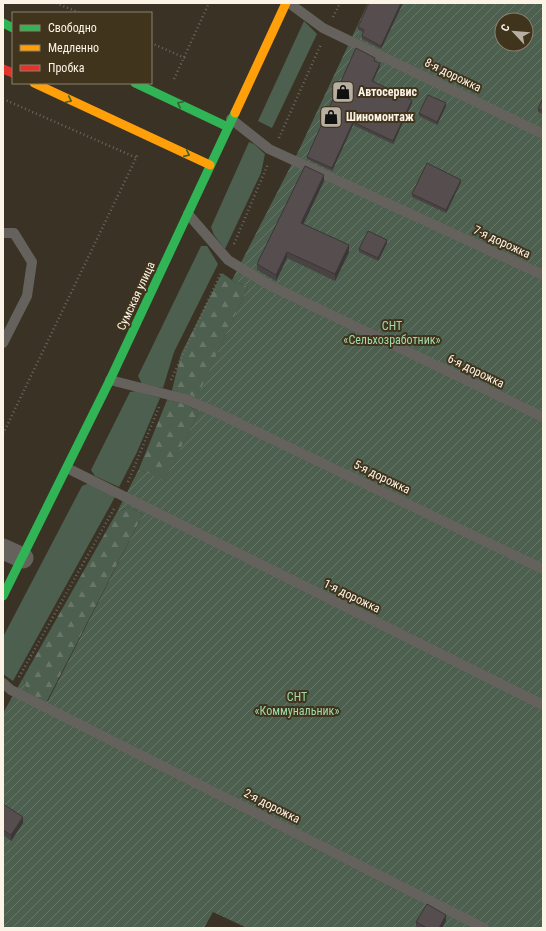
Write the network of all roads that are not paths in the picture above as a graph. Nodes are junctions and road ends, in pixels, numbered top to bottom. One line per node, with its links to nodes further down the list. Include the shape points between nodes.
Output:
1 (288, 3): 6 (main road, Сумская улица); 7 (lane, 8-я дорожка, via 327,30)
2 (3, 23): 3 (main road)
3 (12, 28)
4 (36, 84): 8 (main road, one-way to 8)
5 (137, 84): 6 (main road, one-way to 5)
6 (230, 123): 8 (main road, Сумская улица); 11 (lane, 7-я дорожка, via 273,151)
7 (543, 134)
8 (210, 165): 9 (main road, Сумская улица)
9 (188, 214): 13 (main road, Сумская улица); 14 (lane, 6-я дорожка, via 228,260 269,285)
10 (3, 233): 12 (lane, via 14,233 32,262 27,296)
11 (543, 276)
12 (3, 343)
13 (110, 380): 15 (main road, Сумская улица); 18 (lane, 5-я дорожка, via 165,394 209,409)
14 (543, 418)
15 (67, 468): 17 (main road, Сумская улица); 21 (lane, 1-я дорожка)
16 (3, 549): 17 (street)
17 (23, 558): 19 (main road, Сумская улица)
18 (543, 569)
19 (3, 596)
20 (3, 683): 22 (lane, 2-я дорожка, via 11,690)
21 (543, 705)
22 (484, 928)

